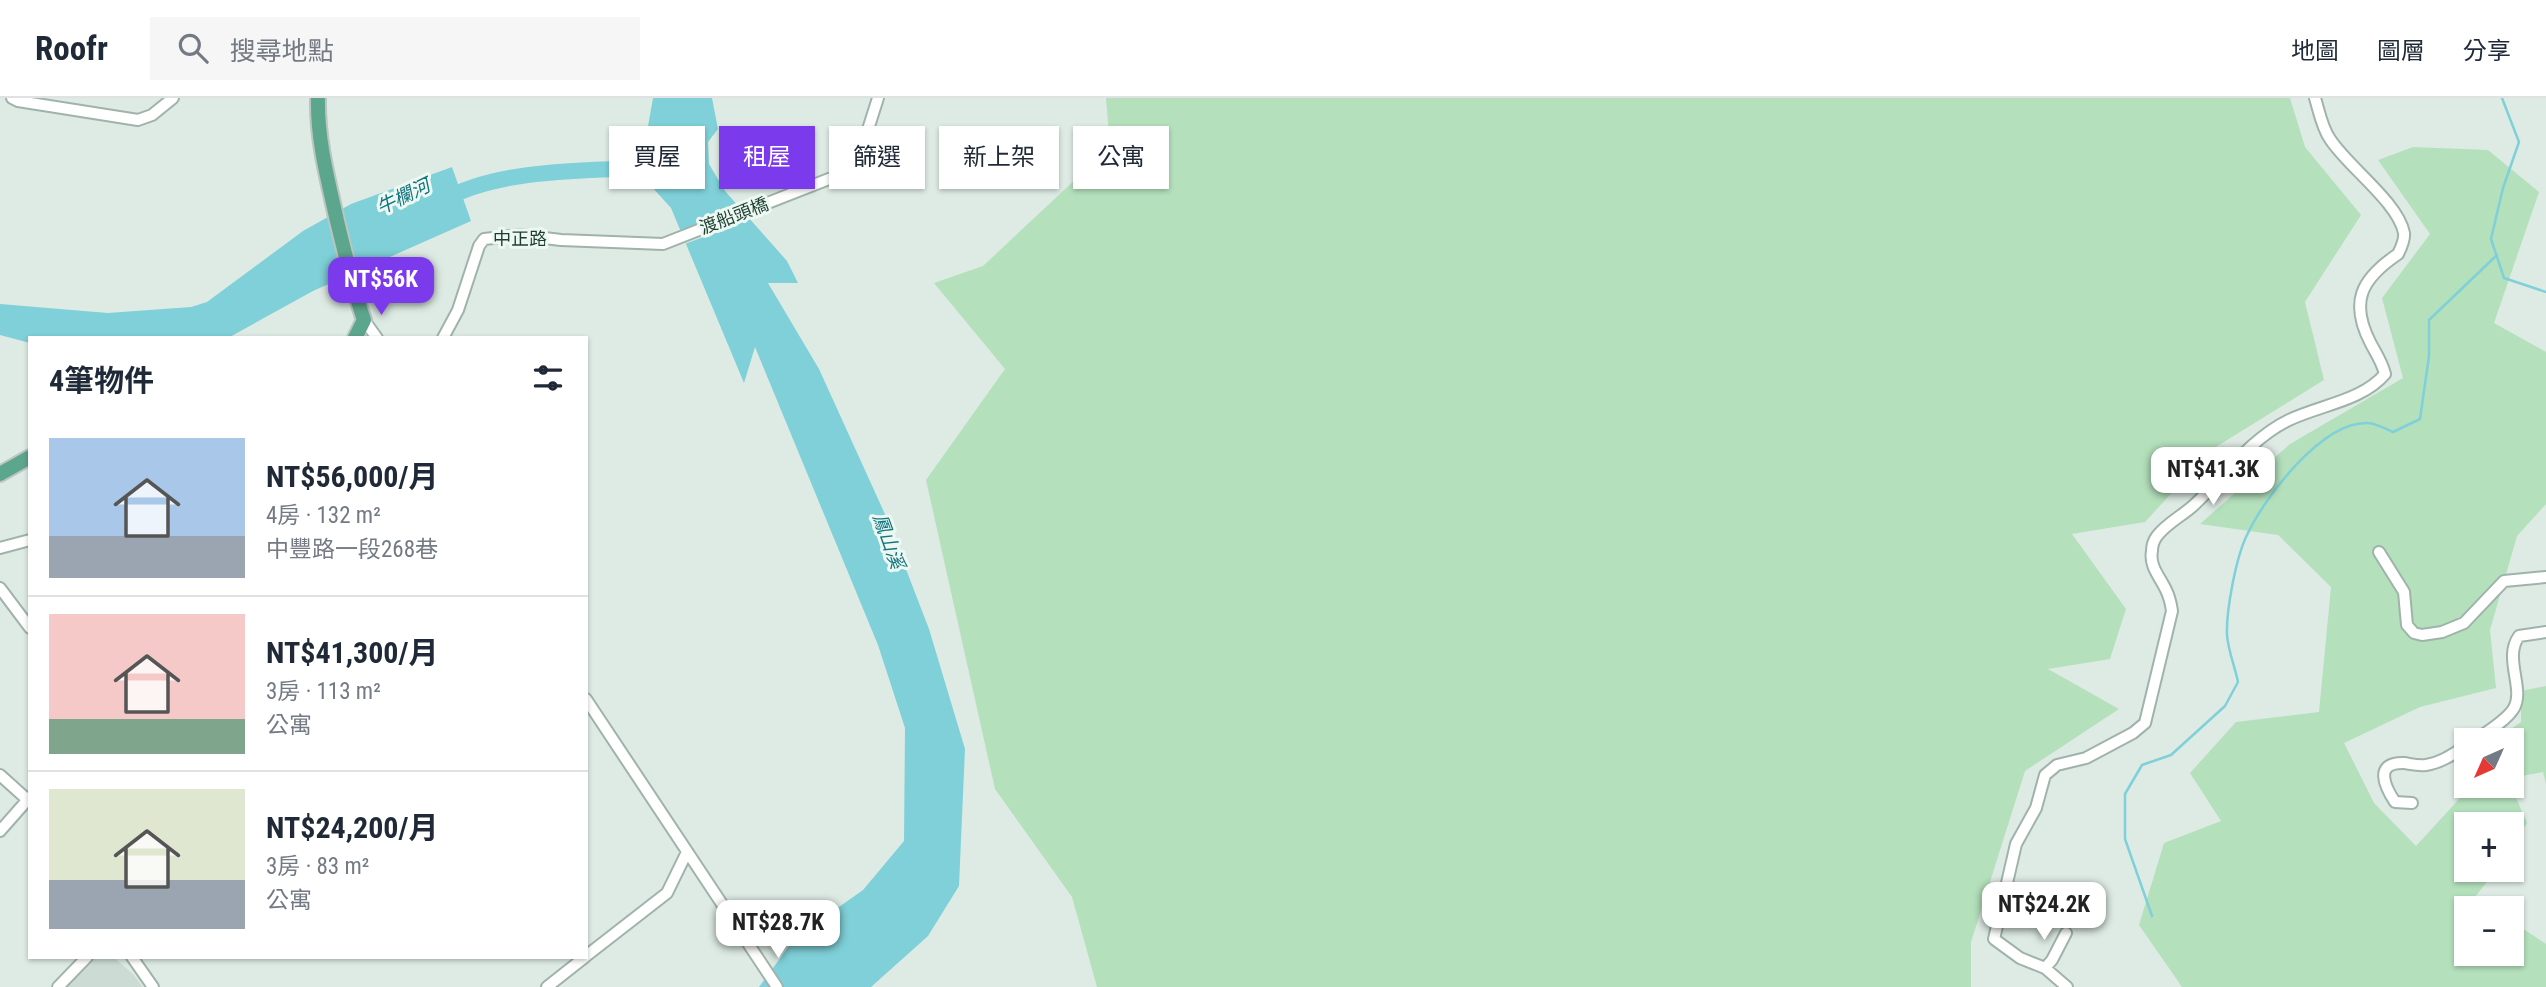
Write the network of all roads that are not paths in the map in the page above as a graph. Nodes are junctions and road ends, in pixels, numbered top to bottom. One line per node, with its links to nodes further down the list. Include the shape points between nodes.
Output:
1 (12, 98): 2 (street, via 138,120)
2 (173, 98)
3 (318, 98): 7 (main road, via 318,134 327,180)
4 (878, 98): 6 (street, 渡船頭橋, via 864,142 834,177)
5 (2315, 98): 34 (street, via 2327,136 2384,200 2404,234 2398,254 2366,281 2358,303 2385,374 2364,391 2267,433 2155,538 2152,564 2168,592 2172,611 2145,723 2087,758 2057,765 2045,775 2036,807 2016,844 1994,939 2020,958)
6 (663, 244): 10 (street, 中正路, via 520,235 484,239)
7 (364, 320): 8 (main road); 9 (street)
8 (356, 336)
9 (376, 336)
10 (444, 336)
11 (28, 458): 12 (main road)
12 (0, 474)
13 (28, 541): 14 (street)
14 (0, 548)
15 (2379, 552): 16 (street, via 2404,592 2407,625 2422,635 2464,624 2504,581)
16 (2546, 577)
17 (0, 588): 18 (street)
18 (28, 625)
19 (2546, 632): 21 (street, via 2519,636 2515,642 2517,701)
20 (588, 702): 28 (street)
21 (2490, 728)
22 (2454, 754): 26 (street, via 2423,766 2392,764 2386,769 2385,787 2395,802)
23 (0, 775): 24 (street)
24 (28, 799)
25 (28, 801): 27 (street)
26 (2412, 803)
27 (0, 831)
28 (687, 852): 30 (street, via 667,893); 38 (street)
29 (2066, 933): 34 (street)
30 (588, 955)
31 (85, 959): 35 (street)
32 (133, 959): 36 (street)
33 (583, 959): 37 (street)
34 (2045, 968): 39 (street)
35 (58, 987)
36 (153, 987)
37 (547, 987)
38 (777, 987)
39 (2067, 987)

